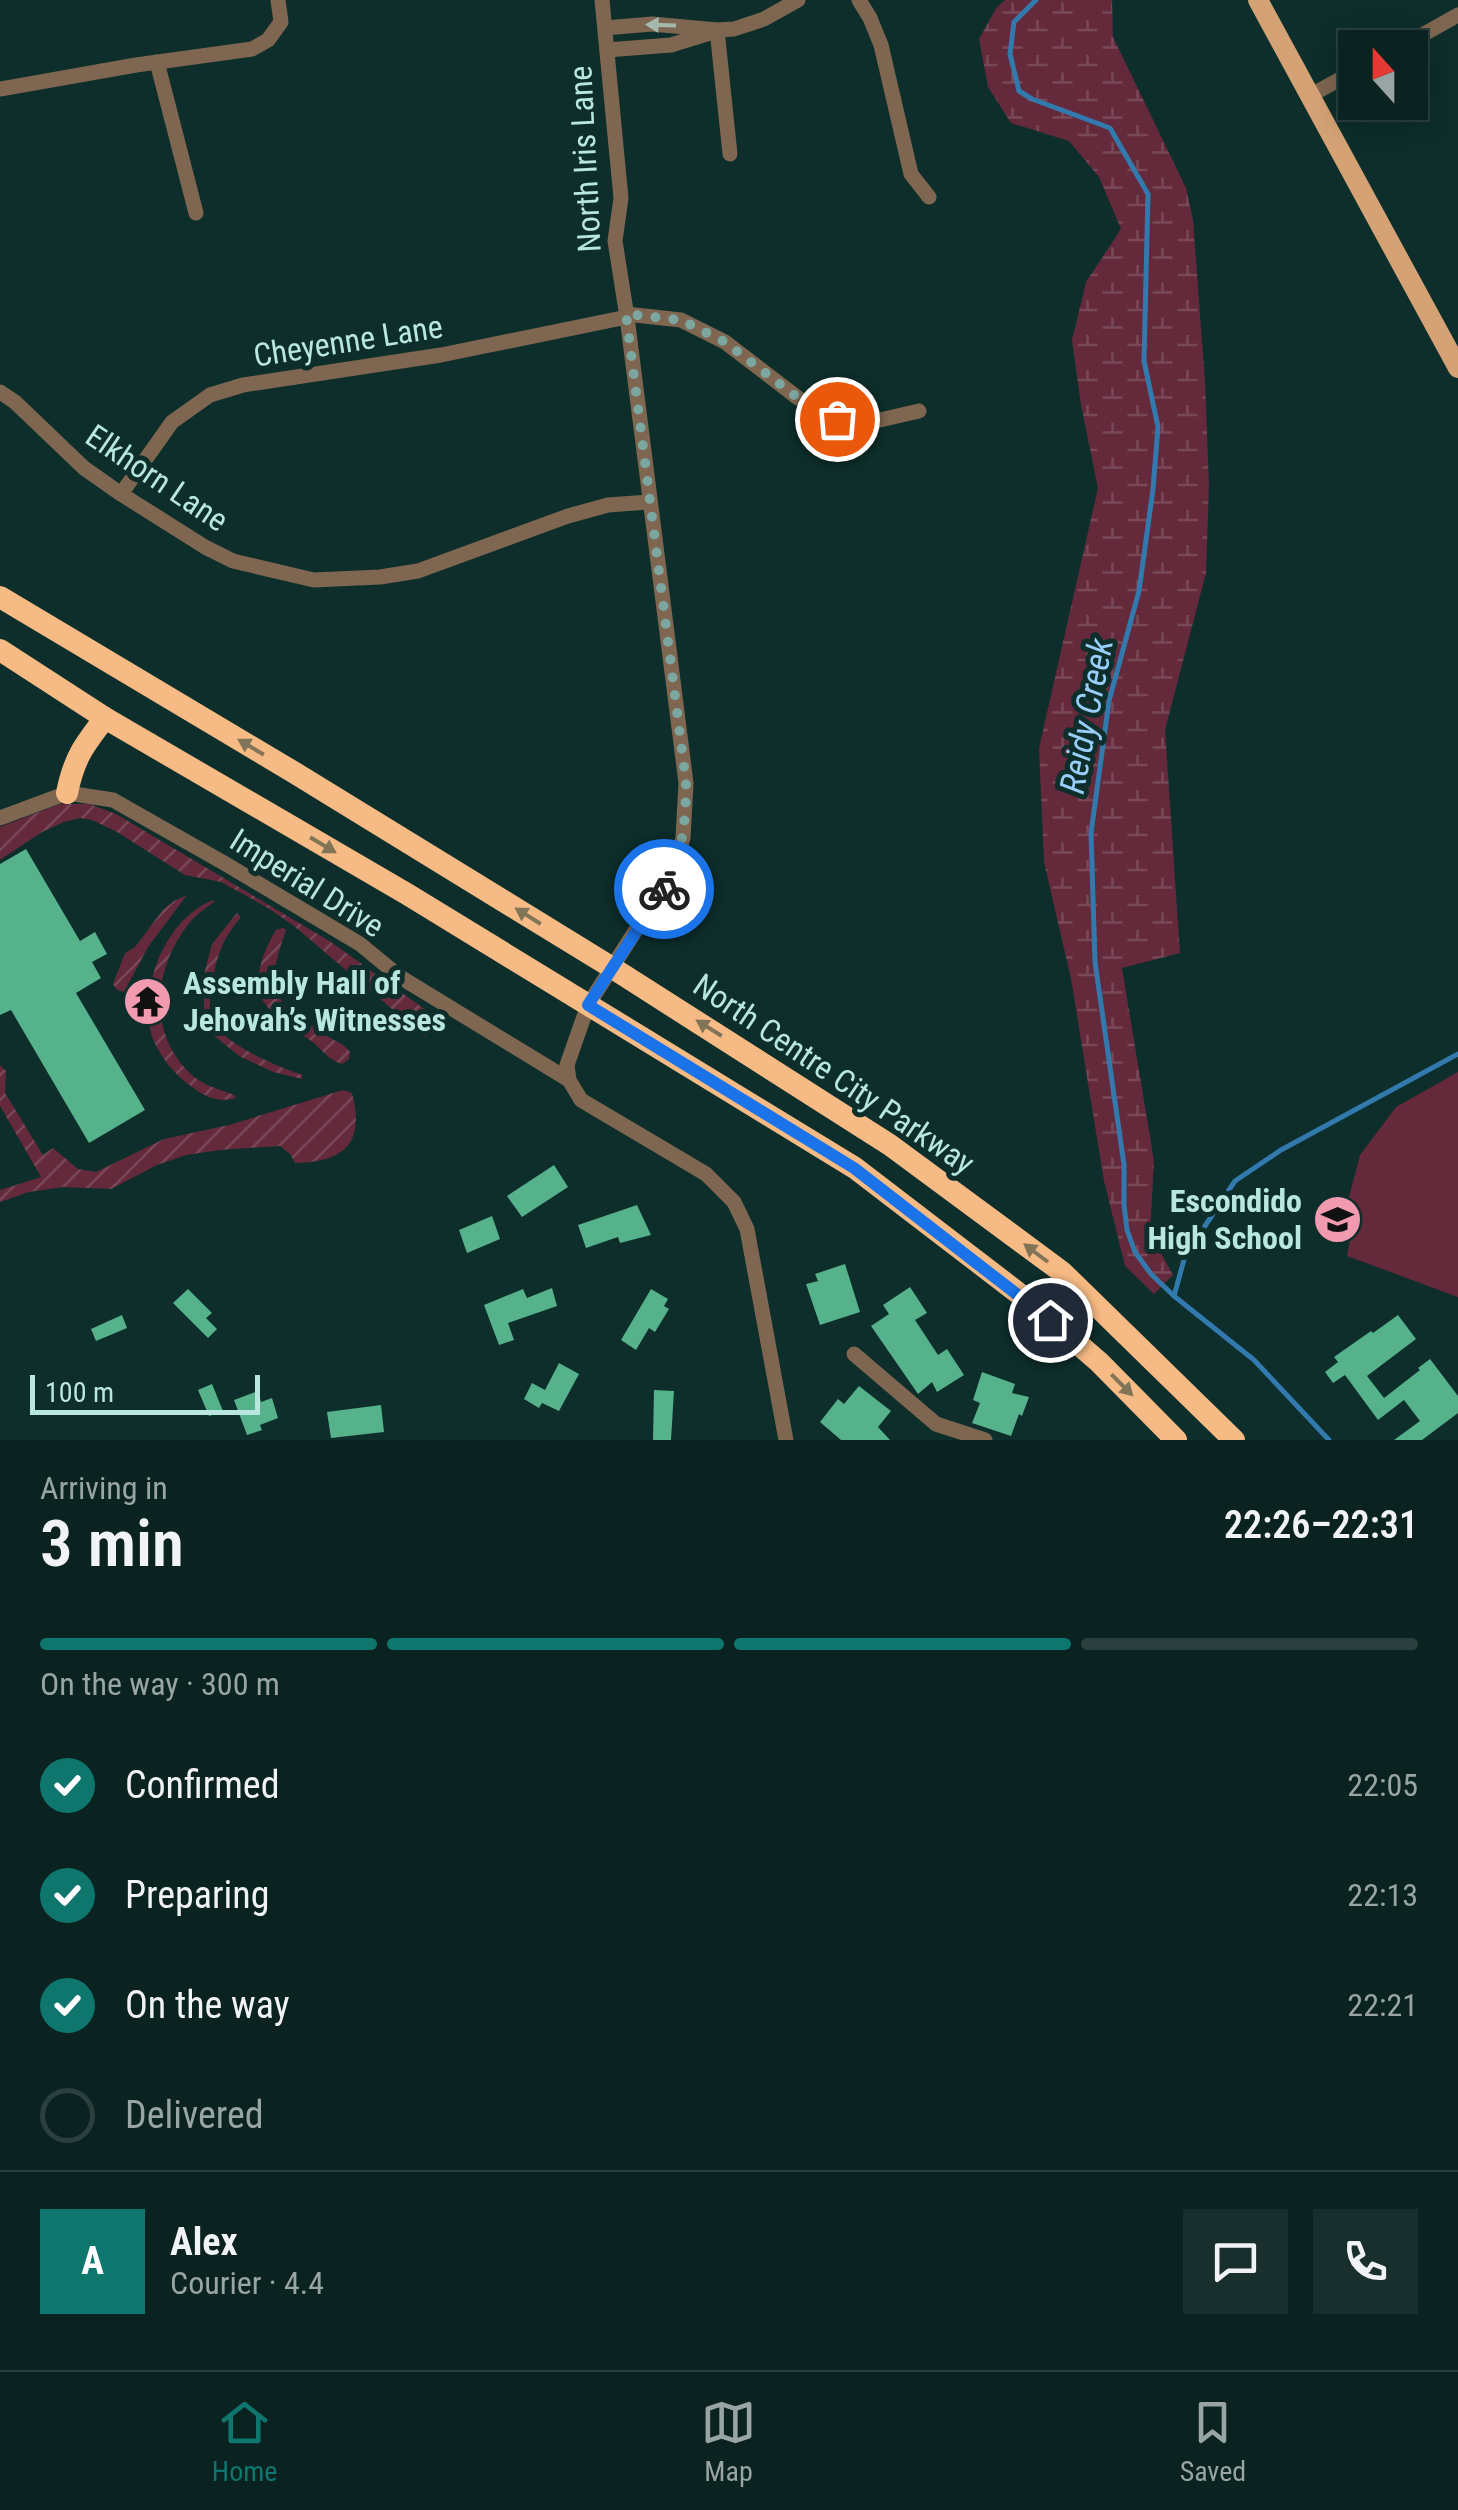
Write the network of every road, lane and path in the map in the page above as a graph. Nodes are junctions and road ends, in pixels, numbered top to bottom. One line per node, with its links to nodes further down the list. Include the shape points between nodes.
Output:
1 (278, 0): 11 (street, via 281,22 252,49)
2 (602, 0): 7 (street, North Iris Lane)
3 (798, 0): 8 (street, via 764,20)
4 (860, 0): 16 (street, via 881,45 911,174)
5 (1258, 0): 14 (main road)
6 (1458, 15): 9 (street)
7 (604, 28): 8 (street, one-way to 7, via 668,24); 10 (street, North Iris Lane)
8 (717, 30): 10 (street, via 671,45); 15 (street)
9 (1428, 32)
10 (607, 50): 18 (street, North Iris Lane)
11 (157, 62): 13 (street); 17 (street)
12 (1338, 80): 14 (street)
13 (0, 89)
14 (1310, 96): 19 (main road)
15 (730, 154)
16 (929, 197)
17 (196, 213)
18 (626, 315): 21 (street, Cheyenne Lane, via 681,320 725,342 837,419 867,423); 22 (street, Cheyenne Lane, via 210,395 172,422); 23 (street, North Iris Lane)
19 (1458, 368)
20 (0, 392): 22 (street, Elkhorn Lane)
21 (919, 410)
22 (121, 494): 23 (street, Elkhorn Lane, via 233,560 314,580 418,571 568,516)
23 (649, 502): 29 (street, North Iris Lane, via 686,782 683,838 667,884)
24 (0, 597): 29 (highway, North Centre City Parkway, one-way to 24)
25 (0, 650): 26 (highway, North Centre City Parkway)
26 (105, 718): 27 (highway, via 80,752); 30 (highway, North Centre City Parkway, one-way to 30)
27 (67, 793): 28 (street); 31 (street, Imperial Drive, via 113,800 208,854)
28 (0, 818)
29 (611, 967): 30 (street, North Iris Lane); 36 (highway, North Centre City Parkway, one-way to 29, via 1062,1272 890,1144)
30 (588, 1005): 31 (street, North Iris Lane, via 567,1066); 35 (highway, North Centre City Parkway, one-way to 35, via 854,1168 1026,1300)
31 (569, 1080): 33 (street, Imperial Drive, via 581,1100 706,1174 734,1202 746,1229)
32 (854, 1354): 34 (street, via 936,1424)
33 (786, 1440)
34 (985, 1440)
35 (1176, 1440)
36 (1234, 1440)

